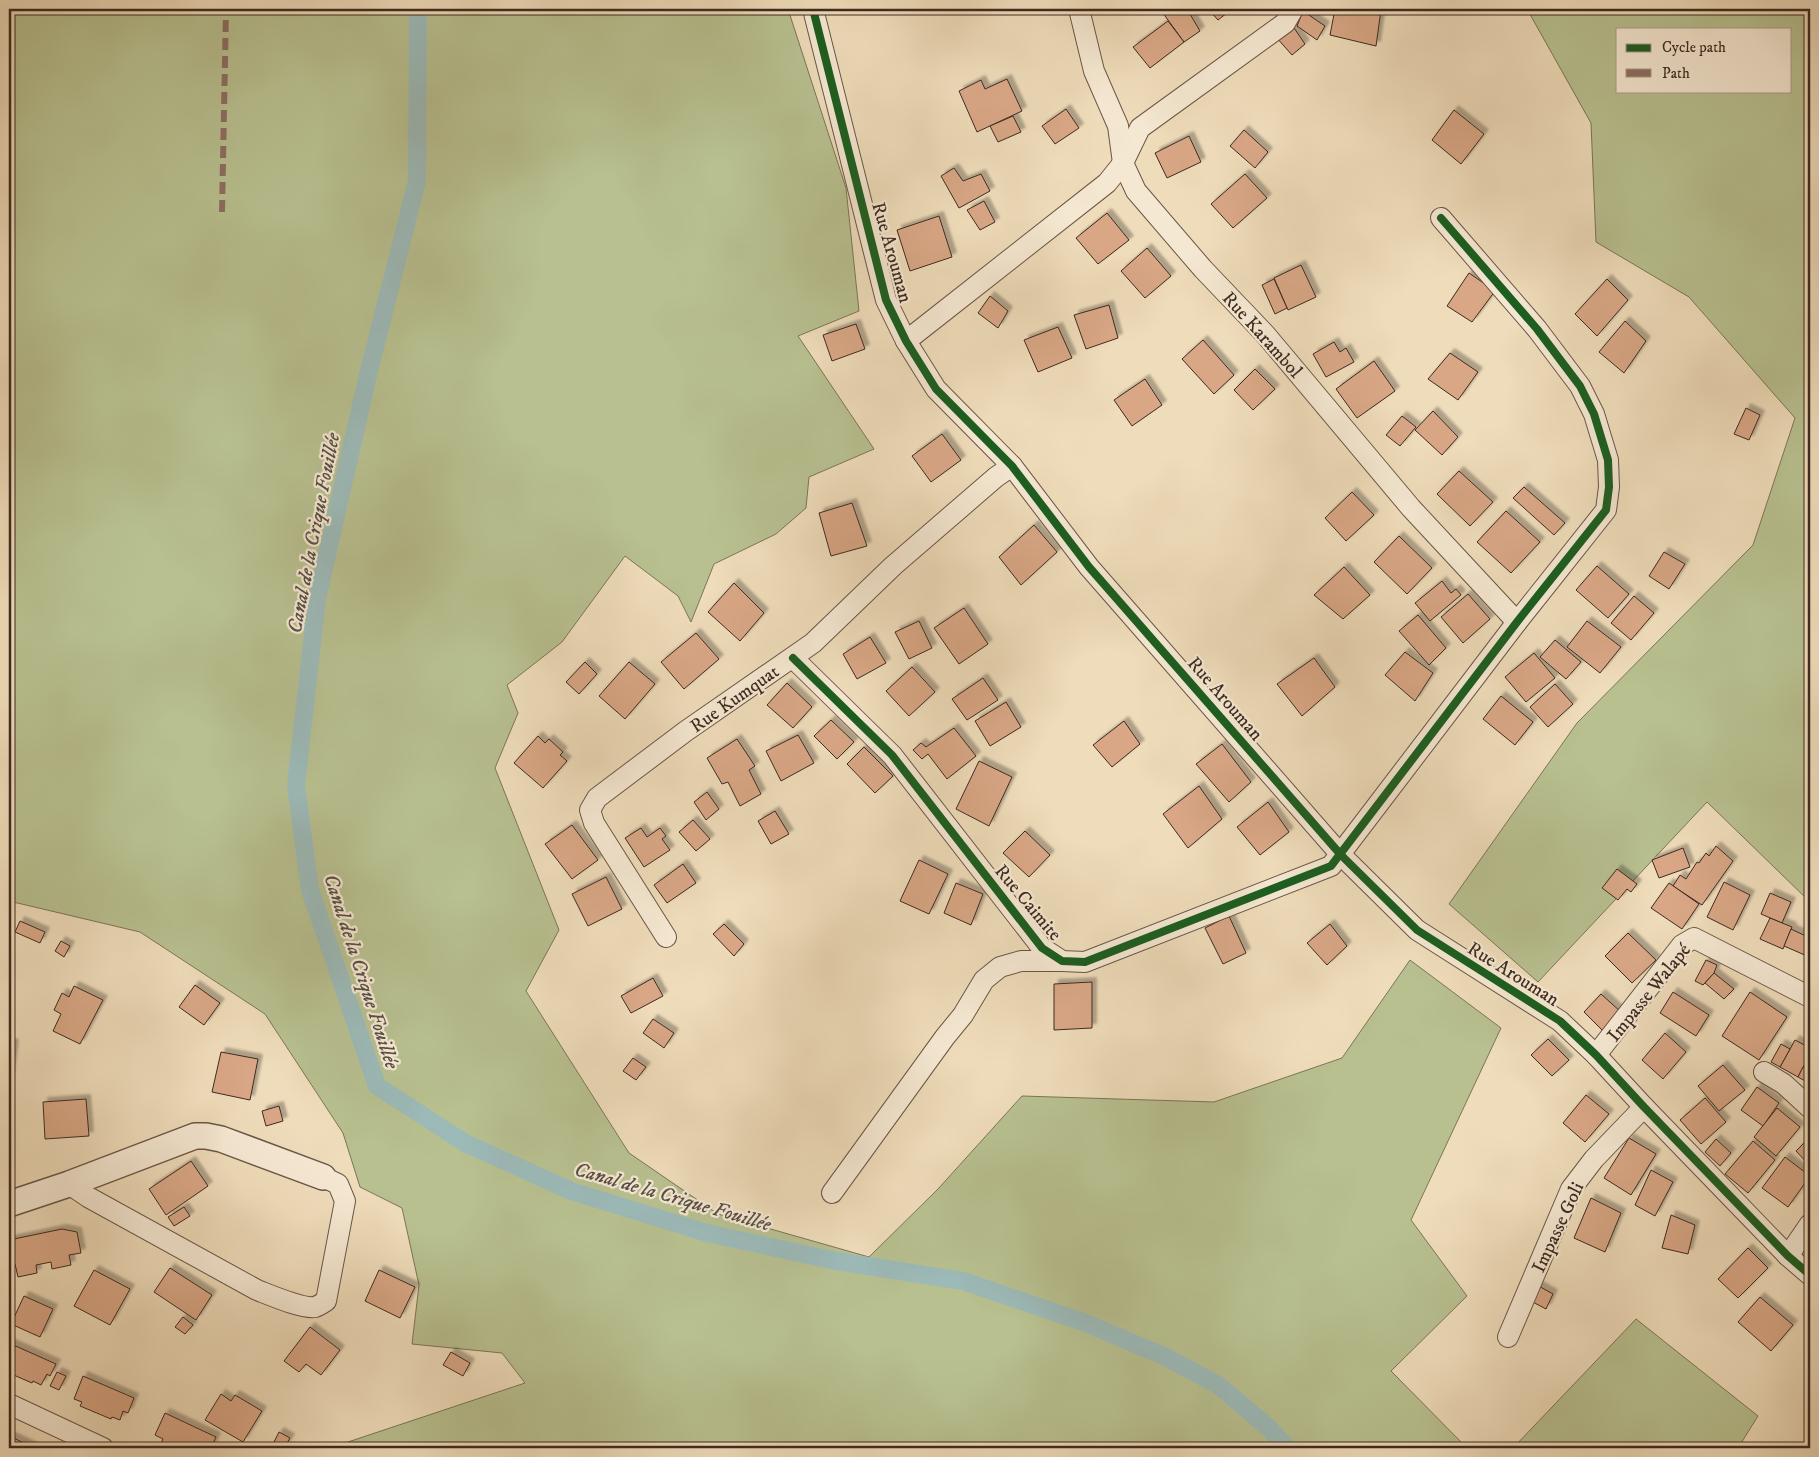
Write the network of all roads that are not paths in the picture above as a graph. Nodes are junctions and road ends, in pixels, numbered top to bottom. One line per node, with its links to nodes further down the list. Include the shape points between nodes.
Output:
1 (813, 9): 6 (street, Rue Arouman, via 886,300)
2 (1079, 9): 4 (street, Rue Karambol, via 1094,71 1118,126)
3 (1293, 9): 4 (street, via 1285,23 1140,128)
4 (1123, 163): 6 (street, via 1107,183); 8 (street, Rue Karambol, via 1136,191 1202,269 1264,334 1411,508)
5 (1441, 218): 8 (street, Rue Caimite, via 1537,329 1580,386 1594,414 1608,460 1606,510)
6 (906, 341): 7 (street, Rue Arouman, via 936,389)
7 (1012, 466): 9 (street, Rue Kumquat, via 893,566 813,643); 10 (street, Rue Arouman, via 1089,567)
8 (1517, 622): 10 (street, Rue Caimite)
9 (793, 658): 11 (street, Rue Kumquat, via 671,742 597,798 590,810 594,823); 12 (street, Rue Caimite, via 892,755 1042,948)
10 (1341, 855): 12 (street, Rue Caimite, via 1331,866 1319,872 1085,962); 14 (street, Rue Arouman, via 1417,930 1560,1021)
11 (666, 937)
12 (1062, 960): 20 (street, via 1022,961 1000,967 984,980 963,1015)
13 (1810, 997): 14 (street, Impasse Walapé, via 1694,938 1682,945)
14 (1596, 1056): 16 (street, Rue Arouman)
15 (1764, 1072): 17 (street, via 1784,1084)
16 (1644, 1107): 23 (street, Rue Arouman); 25 (street, Impasse Goli, via 1594,1159 1571,1189)
17 (1810, 1108)
18 (323, 1177): 19 (street, via 221,1139 195,1136); 19 (street, via 338,1184 345,1201 326,1301 315,1307 257,1290)
19 (70, 1184): 21 (street)
20 (832, 1193)
21 (9, 1204)
22 (1810, 1224): 23 (street)
23 (1788, 1256): 24 (street, Rue Arouman)
24 (1810, 1275)
25 (1508, 1337)
26 (9, 1404): 27 (street)
27 (103, 1448)

